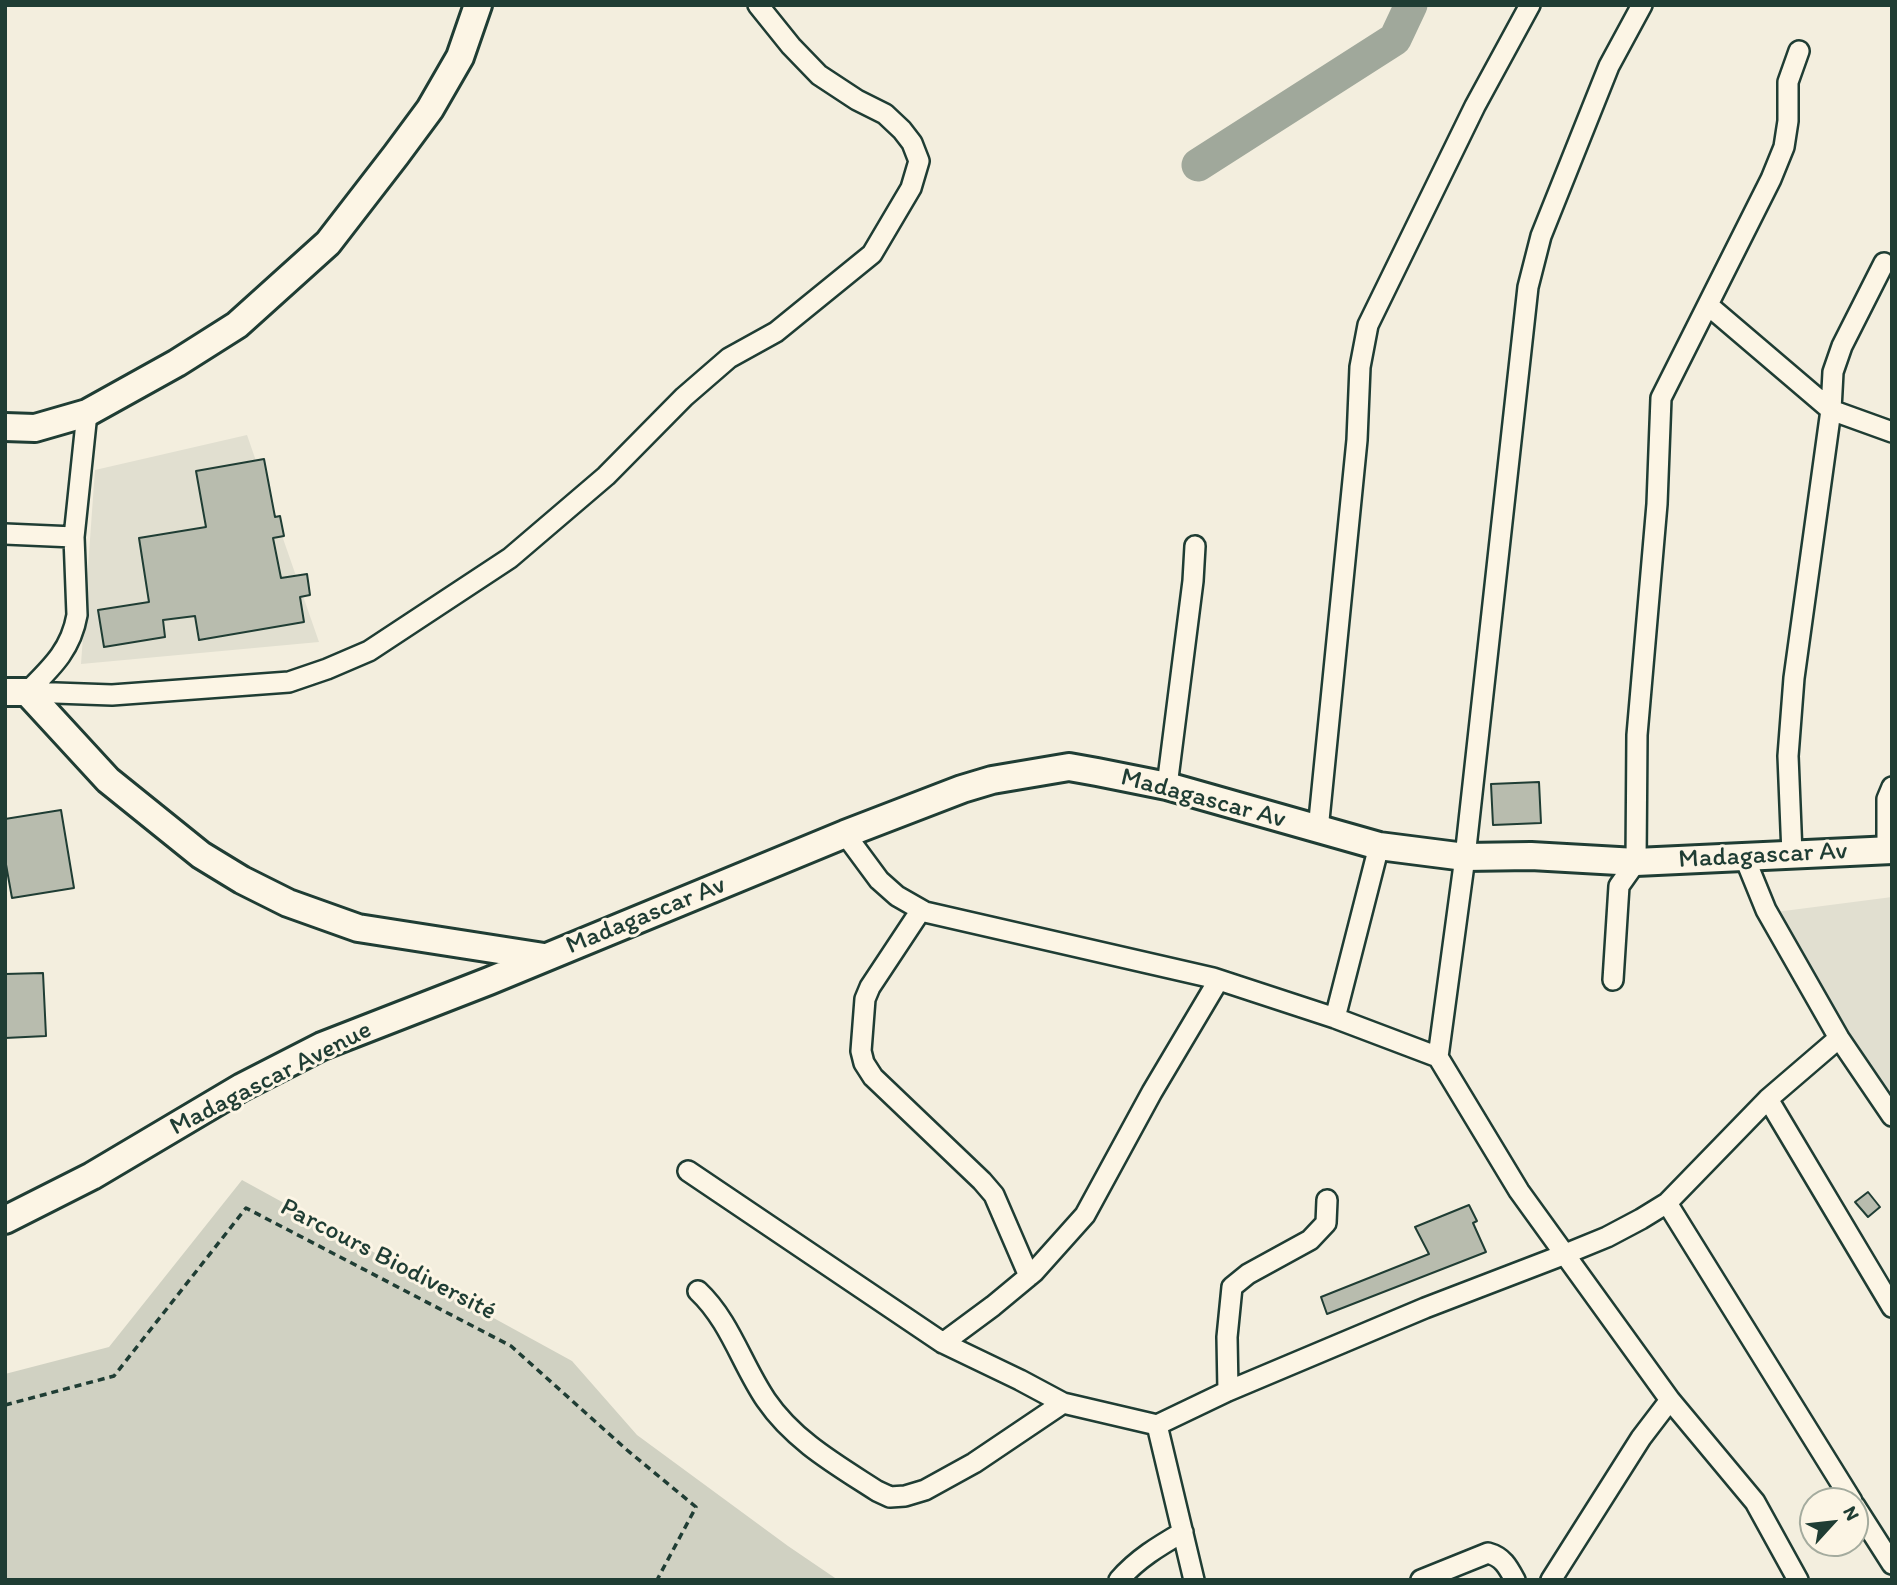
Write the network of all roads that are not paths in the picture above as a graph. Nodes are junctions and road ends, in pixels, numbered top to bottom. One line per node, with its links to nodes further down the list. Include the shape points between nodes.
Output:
1 (478, 5): 9 (main road, via 460,57 430,109 328,243 237,325)
2 (1530, 5): 18 (street, via 1368,325 1360,367 1357,440)
3 (1642, 5): 24 (street, via 1609,66 1541,236 1528,287)
4 (766, 9): 15 (street, via 791,46 819,75 885,114 912,143 919,162 911,188 872,254 776,332 729,358 607,476 510,558 369,650 289,682 112,695)
5 (1799, 51): 7 (street, via 1788,82 1784,147)
6 (1884, 263): 8 (street, via 1842,346 1833,372)
7 (1709, 306): 8 (street); 25 (street, via 1661,398 1657,505 1637,735)
8 (1831, 410): 11 (street); 22 (street, via 1794,678 1788,756)
9 (87, 413): 10 (main road, via 35,428); 13 (street)
10 (5, 427)
11 (1892, 432)
12 (5, 534): 13 (street)
13 (74, 537): 15 (street, via 75,626 60,661)
14 (1195, 546): 16 (street)
15 (16, 692): 27 (main road, via 108,779 201,855 242,880 288,903 358,928)
16 (1167, 786): 18 (main road, Madagascar Av); 19 (main road, Madagascar Av, via 1069,767 992,780)
17 (1892, 787): 21 (street, via 1887,799)
18 (1318, 830): 20 (main road, Madagascar Av)
19 (845, 834): 26 (street, via 879,880); 27 (main road, Madagascar Av)
20 (1379, 846): 24 (main road, Madagascar Av); 30 (street)
21 (1889, 850): 22 (main road, Madagascar Av)
22 (1792, 854): 23 (main road, Madagascar Av)
23 (1744, 856): 25 (main road, Madagascar Av); 31 (street, via 1766,910)
24 (1465, 857): 25 (main road, Madagascar Av); 32 (street)
25 (1636, 862): 28 (street, via 1619,886)
26 (921, 910): 29 (street); 40 (street, via 870,987 860,1051 873,1077 988,1188)
27 (546, 957): 38 (main road, Madagascar Avenue, via 322,1046)
28 (1613, 980)
29 (1218, 981): 30 (street); 40 (street, via 1085,1215)
30 (1335, 1018): 32 (street)
31 (1839, 1038): 33 (street); 34 (street)
32 (1438, 1057): 39 (street)
33 (1768, 1098): 37 (street); 42 (street)
34 (1892, 1116)
35 (688, 1171): 43 (street)
36 (1327, 1200): 44 (street, via 1326,1223 1310,1240 1232,1287)
37 (1667, 1203): 39 (street, via 1607,1237); 48 (street)
38 (5, 1220)
39 (1563, 1255): 44 (street); 45 (street)
40 (1030, 1276): 43 (street)
41 (698, 1291): 46 (street, via 737,1344 766,1401 801,1440 890,1497 925,1490)
42 (1892, 1307)
43 (943, 1343): 46 (street)
44 (1228, 1391): 47 (street)
45 (1670, 1400): 56 (street); 57 (street, via 1755,1502)
46 (1063, 1403): 47 (street)
47 (1157, 1425): 50 (street)
48 (1843, 1487)
49 (1869, 1528): 51 (street)
50 (1183, 1532): 52 (street, via 1131,1566); 53 (street)
51 (1892, 1564)
52 (1119, 1580)
53 (1194, 1580)
54 (1421, 1580): 55 (street, via 1488,1553 1498,1556)
55 (1515, 1580)
56 (1551, 1580)
57 (1798, 1580)

